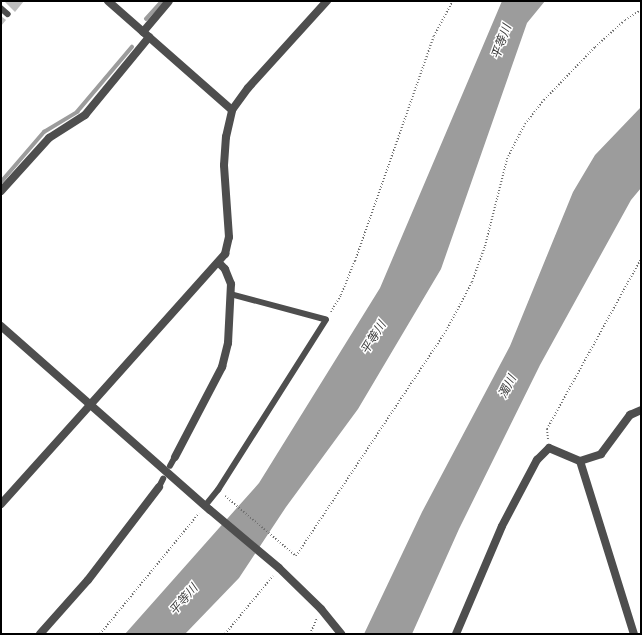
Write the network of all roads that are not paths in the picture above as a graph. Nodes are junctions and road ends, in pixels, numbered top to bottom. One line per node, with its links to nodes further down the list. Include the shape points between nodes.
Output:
1 (108, 1): 6 (street)
2 (169, 1): 6 (street)
3 (327, 1): 7 (street, via 248,88)
4 (1, 8): 5 (lane)
5 (8, 14)
6 (146, 34): 7 (street); 8 (street, via 85,115 48,138)
7 (232, 110): 9 (street, via 226,137 224,165 229,237 225,254)
8 (1, 191)
9 (219, 263): 10 (street, via 229,276); 12 (street, via 180,301)
10 (233, 295): 14 (street, via 228,343 222,367); 19 (lane, via 326,320)
11 (1, 326): 12 (street)
12 (90, 404): 18 (street); 19 (street)
13 (641, 410): 15 (street, via 630,415 601,454)
14 (175, 457): 16 (lane)
15 (580, 461): 22 (street, via 549,448 537,460 502,526); 23 (street)
16 (170, 466)
17 (161, 483): 20 (street, via 88,580)
18 (1, 504)
19 (207, 508): 21 (street, via 279,568 321,609)
20 (40, 634)
21 (341, 634)
22 (456, 634)
23 (634, 634)

